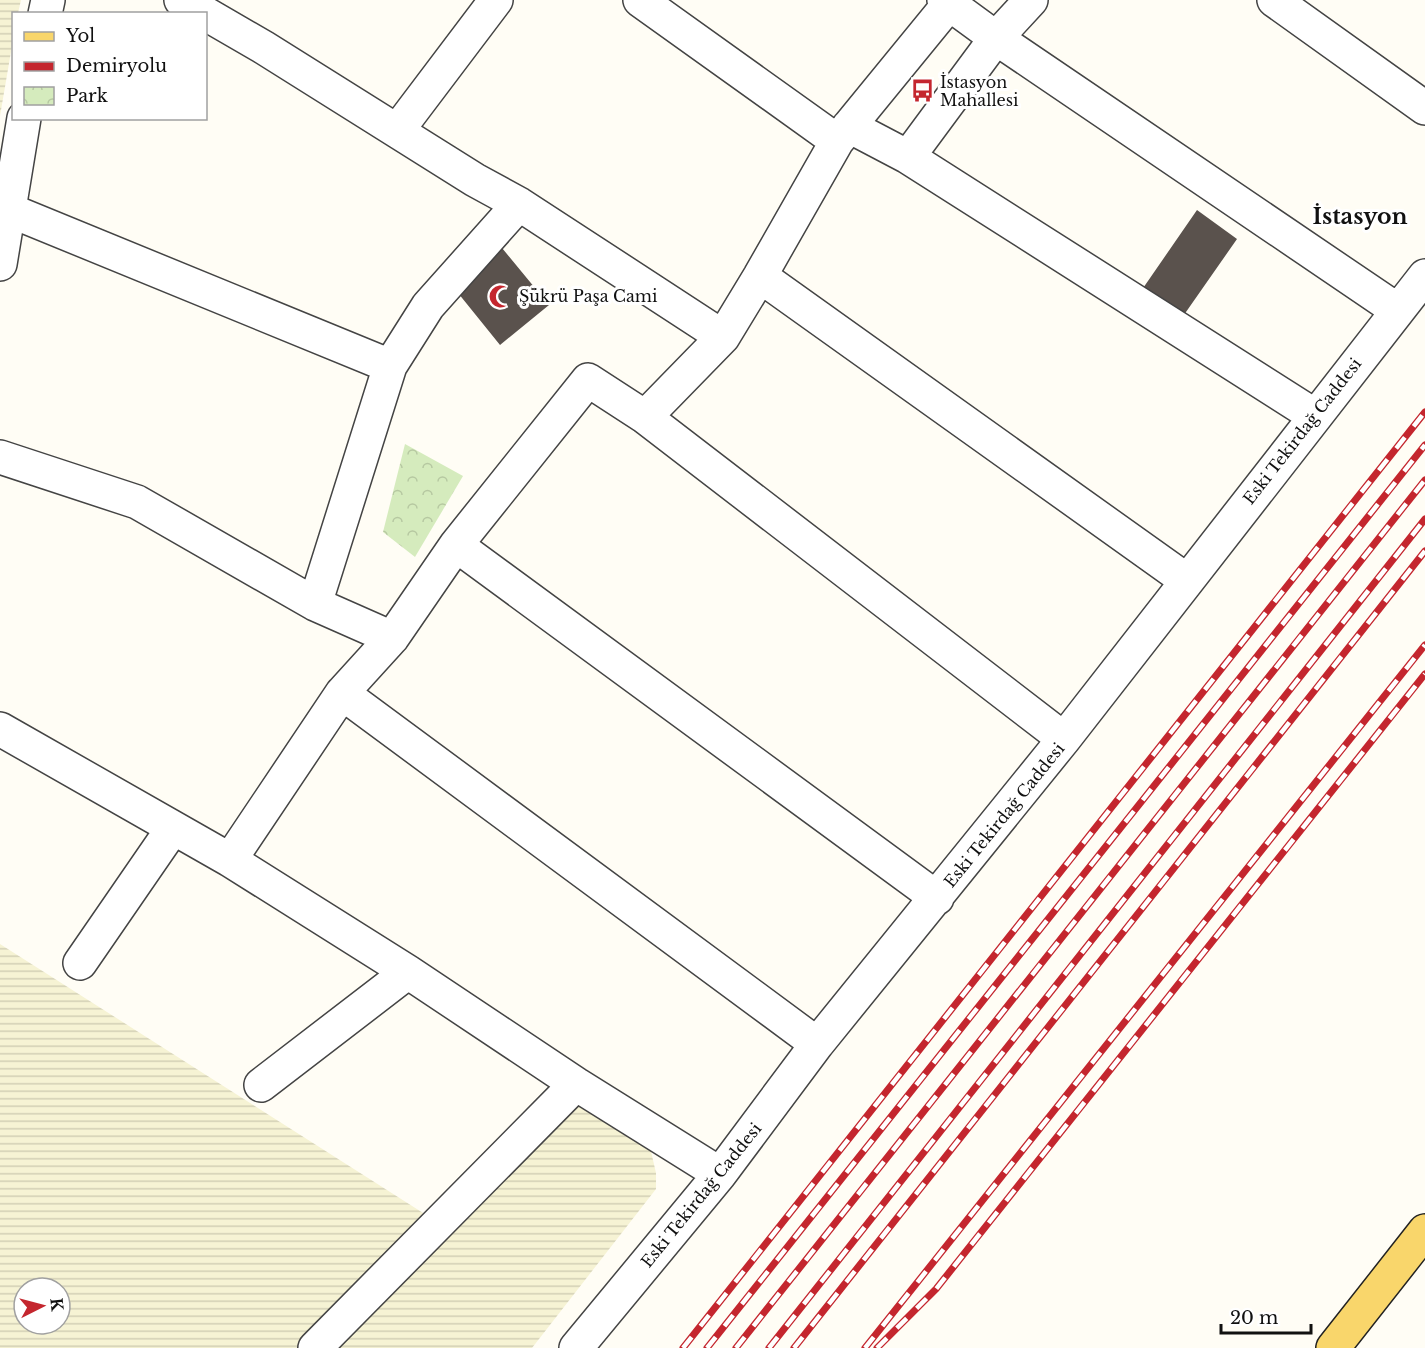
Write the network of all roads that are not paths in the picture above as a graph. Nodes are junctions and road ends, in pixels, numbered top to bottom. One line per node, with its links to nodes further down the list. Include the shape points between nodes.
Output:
1 (496, 0): 10 (street)
2 (640, 0): 11 (street)
3 (1031, 0): 7 (street)
4 (1274, 0): 8 (street)
5 (946, 2): 7 (street); 11 (street)
6 (204, 8): 10 (street)
7 (996, 38): 12 (street); 18 (street)
8 (1425, 108)
9 (24, 120): 14 (street)
10 (397, 131): 13 (street)
11 (843, 134): 12 (street); 16 (street)
12 (908, 157): 21 (street)
13 (519, 204): 19 (street); 20 (street, via 428,306)
14 (9, 210): 15 (street); 20 (street)
15 (0, 264)
16 (760, 276): 19 (street); 25 (street)
17 (1425, 276): 18 (street, Eski Tekirdağ Caddesi)
18 (1397, 310): 21 (street, Eski Tekirdağ Caddesi)
19 (723, 337): 22 (street)
20 (390, 366): 26 (street)
21 (1315, 416): 25 (street, Eski Tekirdağ Caddesi)
22 (645, 417): 24 (street, via 588,380); 30 (street)
23 (0, 457): 26 (street, via 137,502)
24 (456, 545): 27 (street); 33 (street)
25 (1186, 580): 30 (street, Eski Tekirdağ Caddesi)
26 (315, 604): 27 (street)
27 (392, 638): 28 (street)
28 (342, 693): 32 (street); 36 (street)
29 (0, 729): 31 (street)
30 (1064, 739): 33 (street, Eski Tekirdağ Caddesi)
31 (173, 828): 32 (street); 34 (street)
32 (230, 860): 35 (street)
33 (937, 898): 36 (street, Eski Tekirdağ Caddesi)
34 (80, 963)
35 (408, 972): 37 (street); 38 (street)
36 (817, 1044): 39 (street, Eski Tekirdağ Caddesi)
37 (576, 1084): 39 (street); 41 (street)
38 (261, 1085)
39 (720, 1174): 42 (street, Eski Tekirdağ Caddesi)
40 (1425, 1231): 43 (main road)
41 (315, 1348)
42 (576, 1348)
43 (1333, 1348)

